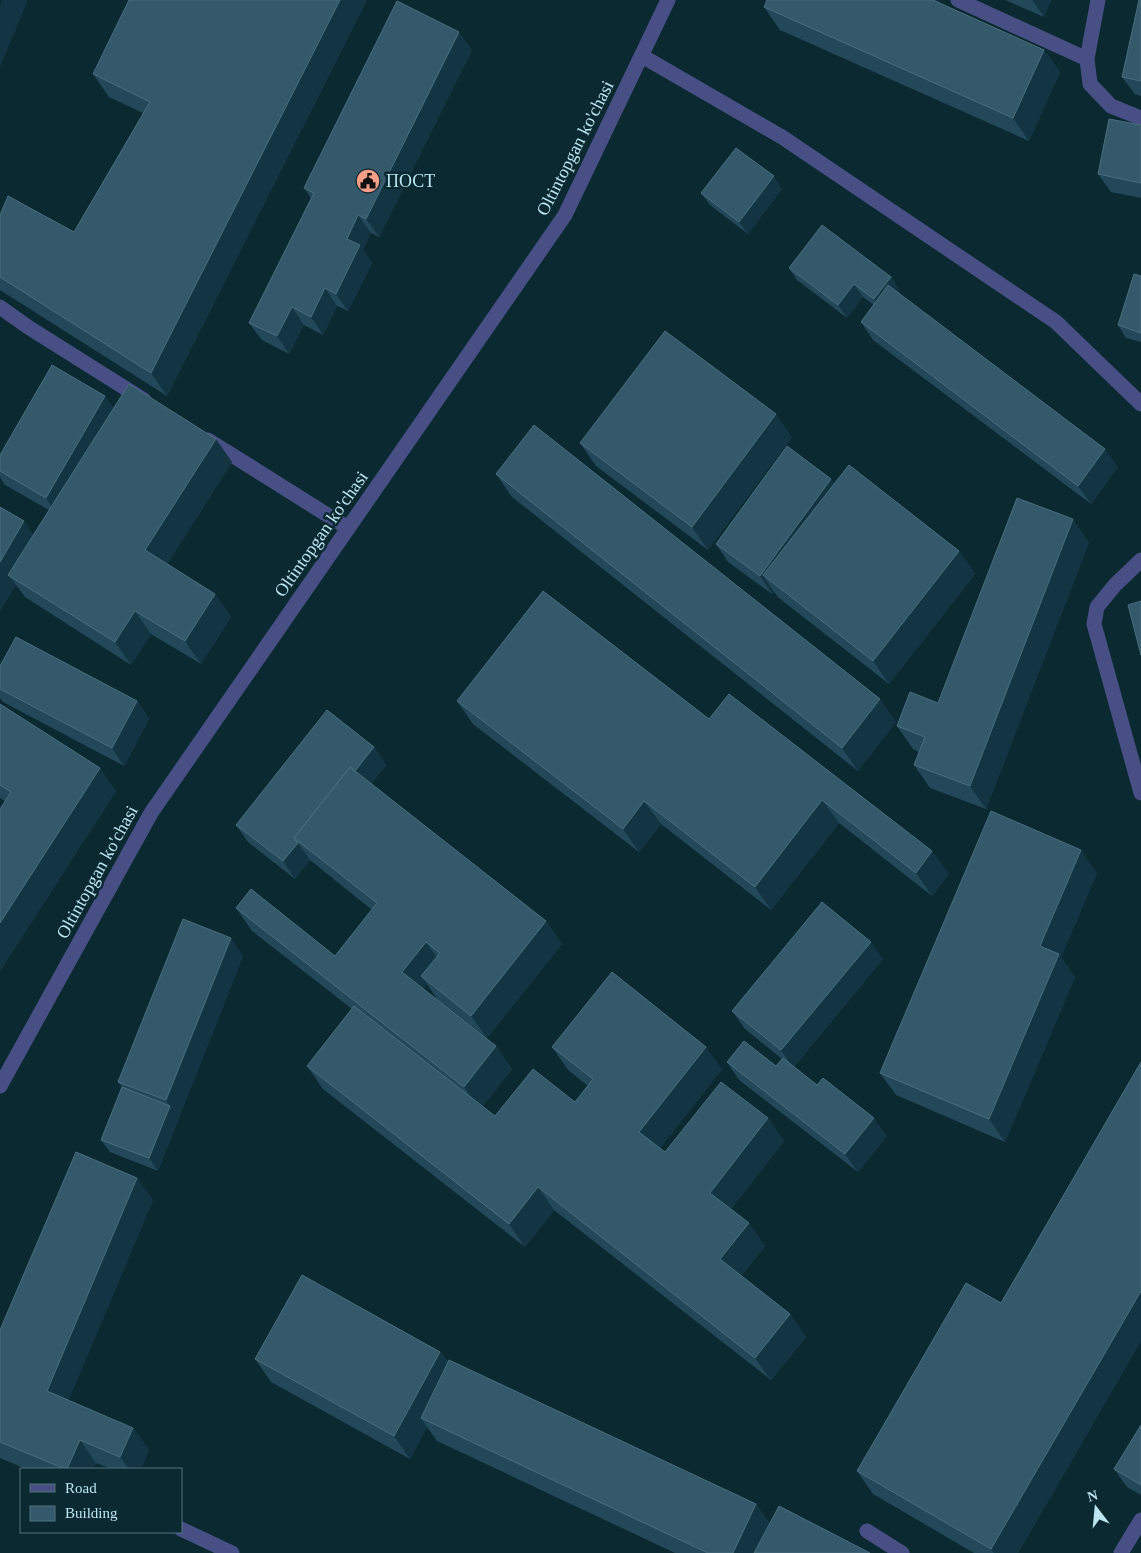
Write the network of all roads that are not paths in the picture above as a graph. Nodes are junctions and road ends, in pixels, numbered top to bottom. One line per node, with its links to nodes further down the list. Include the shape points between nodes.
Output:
1 (668, 0): 4 (street, Oltintopgan ko'chasi)
2 (958, 0): 5 (street)
3 (1098, 0): 5 (street)
4 (642, 56): 8 (street, via 782,137 1056,322); 11 (street, Oltintopgan ko'chasi, via 565,215)
5 (1087, 59): 6 (street, via 1090,84 1111,106)
6 (1141, 118)
7 (0, 307): 9 (street)
8 (1141, 404)
9 (154, 406)
10 (196, 433): 11 (street)
11 (348, 528): 14 (street, Oltintopgan ko'chasi, via 151,813)
12 (1141, 560): 13 (street, via 1097,607 1094,624)
13 (1141, 793)
14 (0, 1086)
15 (1141, 1520): 20 (street)
16 (182, 1529): 18 (street)
17 (867, 1531): 19 (street)
18 (232, 1553)
19 (902, 1553)
20 (1121, 1553)

